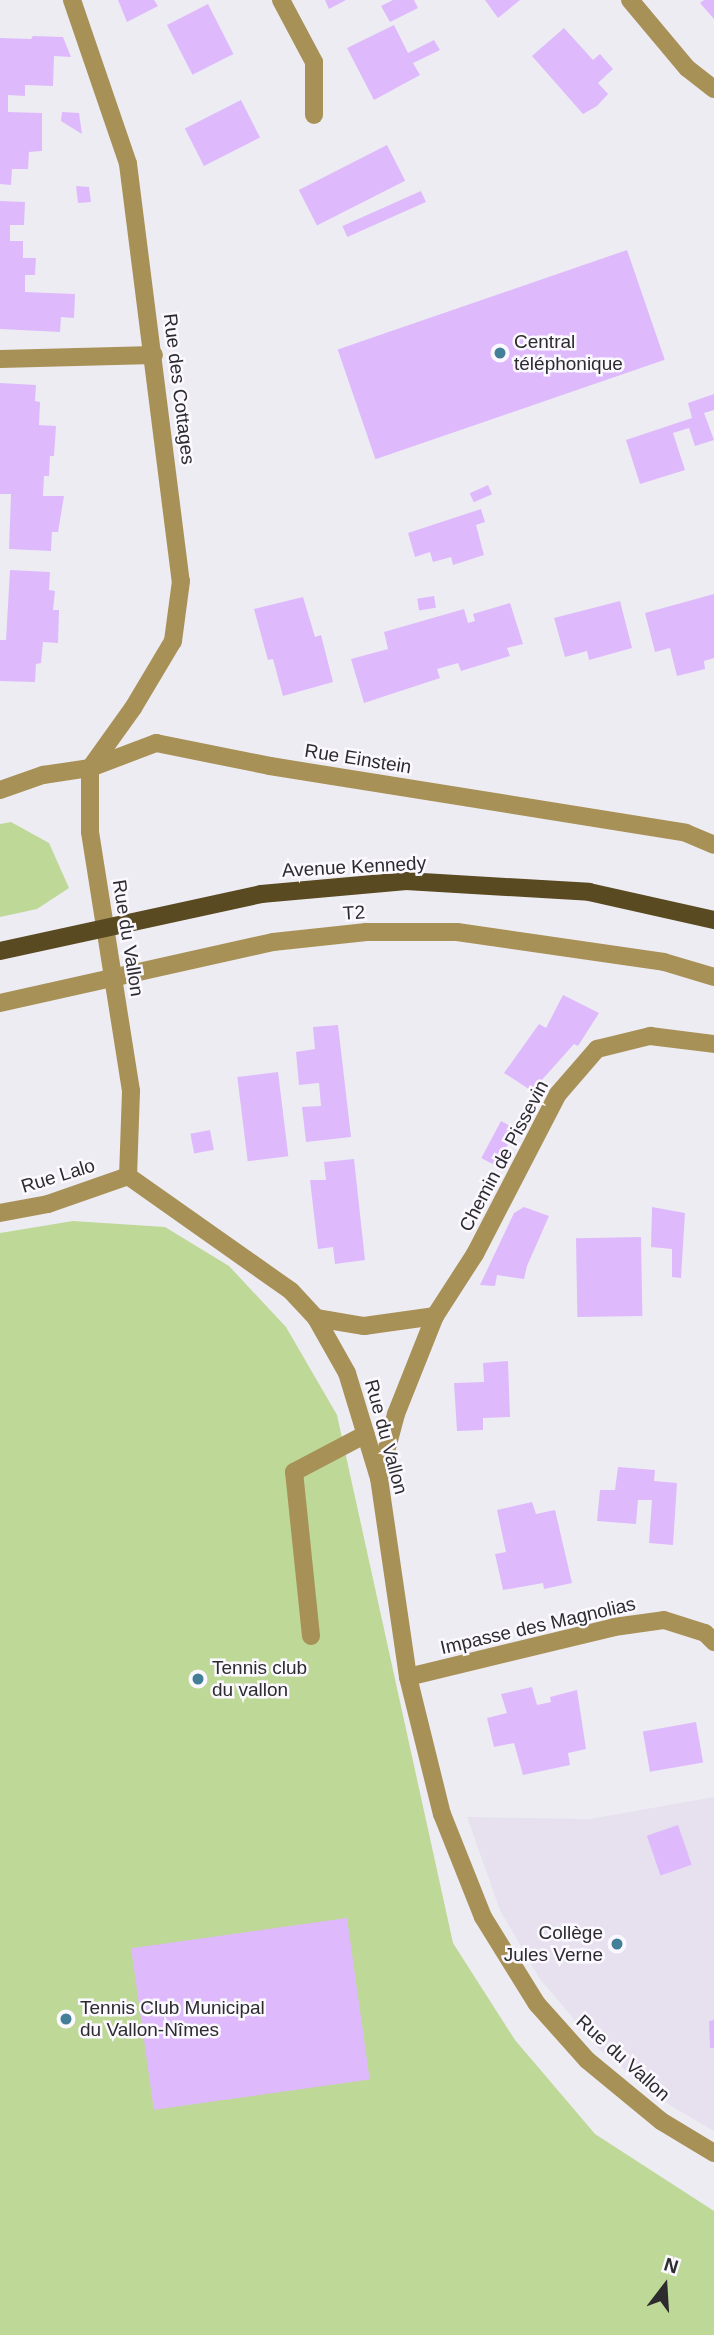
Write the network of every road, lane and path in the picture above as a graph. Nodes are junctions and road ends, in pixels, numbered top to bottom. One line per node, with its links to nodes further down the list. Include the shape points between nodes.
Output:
1 (72, 0): 6 (street, Rue des Cottages, via 128,163)
2 (281, 0): 5 (street, via 314,62)
3 (631, 0): 4 (street, via 687,68)
4 (714, 89)
5 (314, 115)
6 (154, 355): 7 (street); 8 (street, Rue des Cottages, via 181,581 173,640)
7 (0, 359)
8 (90, 768): 9 (street, Rue Einstein, via 43,775); 10 (street, Rue Einstein, via 156,743 270,766 686,833); 16 (street, Rue du Vallon, via 89,832 131,1091)
9 (0, 790)
10 (714, 845)
11 (714, 920): 12 (main road, Avenue Kennedy, via 576,891 407,881 261,894)
12 (0, 951)
13 (714, 977): 14 (street, T2, via 664,962 457,932 366,932 273,942)
14 (0, 1003)
15 (714, 1044): 18 (street, Chemin de Pissevin, via 650,1036 597,1048 558,1094 475,1254)
16 (128, 1176): 17 (street, Rue Lalo, via 48,1204); 19 (street, Rue du Vallon, via 291,1291)
17 (0, 1213)
18 (435, 1316): 19 (street, via 364,1326); 21 (street, Chemin de Pissevin, via 396,1414)
19 (316, 1318): 20 (street, Rue du Vallon, via 347,1373)
20 (366, 1434): 21 (street, Rue du Vallon); 22 (street, via 294,1472)
21 (379, 1478): 24 (street, Rue du Vallon)
22 (311, 1636)
23 (714, 1642): 24 (street, Impasse des Magnolias, via 705,1633 664,1620 614,1627)
24 (408, 1678): 25 (street, Rue du Vallon, via 442,1814 483,1917 537,2004 587,2060 661,2121)
25 (714, 2152)

